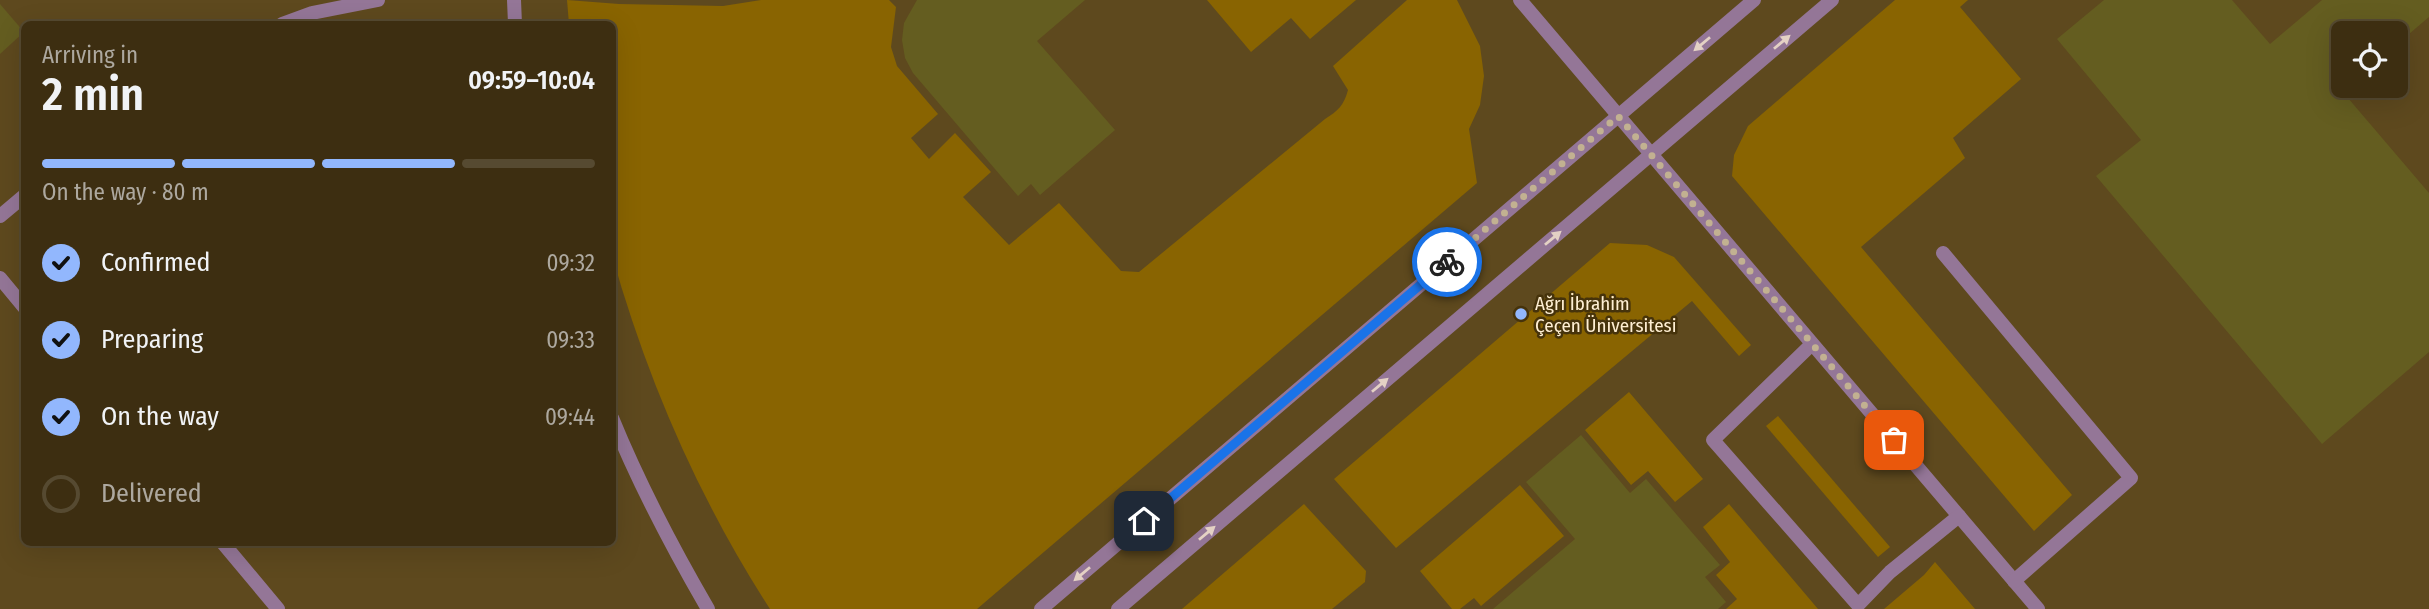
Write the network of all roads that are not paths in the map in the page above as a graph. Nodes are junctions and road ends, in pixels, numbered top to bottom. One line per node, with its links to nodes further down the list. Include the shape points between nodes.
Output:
1 (378, 0): 6 (lane)
2 (513, 0): 7 (lane)
3 (1520, 0): 8 (lane)
4 (1754, 0): 8 (lane, one-way to 8)
5 (1832, 0): 9 (lane, one-way to 5)
6 (290, 21)
7 (515, 21)
8 (1618, 116): 9 (lane); 22 (lane, one-way to 22)
9 (1651, 154): 15 (lane); 23 (lane, one-way to 9)
10 (21, 198): 11 (lane)
11 (0, 216)
12 (1942, 253): 19 (lane, via 2131,478)
13 (0, 278): 14 (lane)
14 (21, 303)
15 (1812, 344): 17 (lane); 17 (lane, via 1713,440 1858,605 1890,572)
16 (616, 428): 21 (lane, via 667,537)
17 (1959, 516): 19 (lane)
18 (225, 546): 20 (lane)
19 (2014, 581): 24 (lane)
20 (278, 609)
21 (708, 609)
22 (1041, 609)
23 (1118, 609)
24 (2038, 609)

